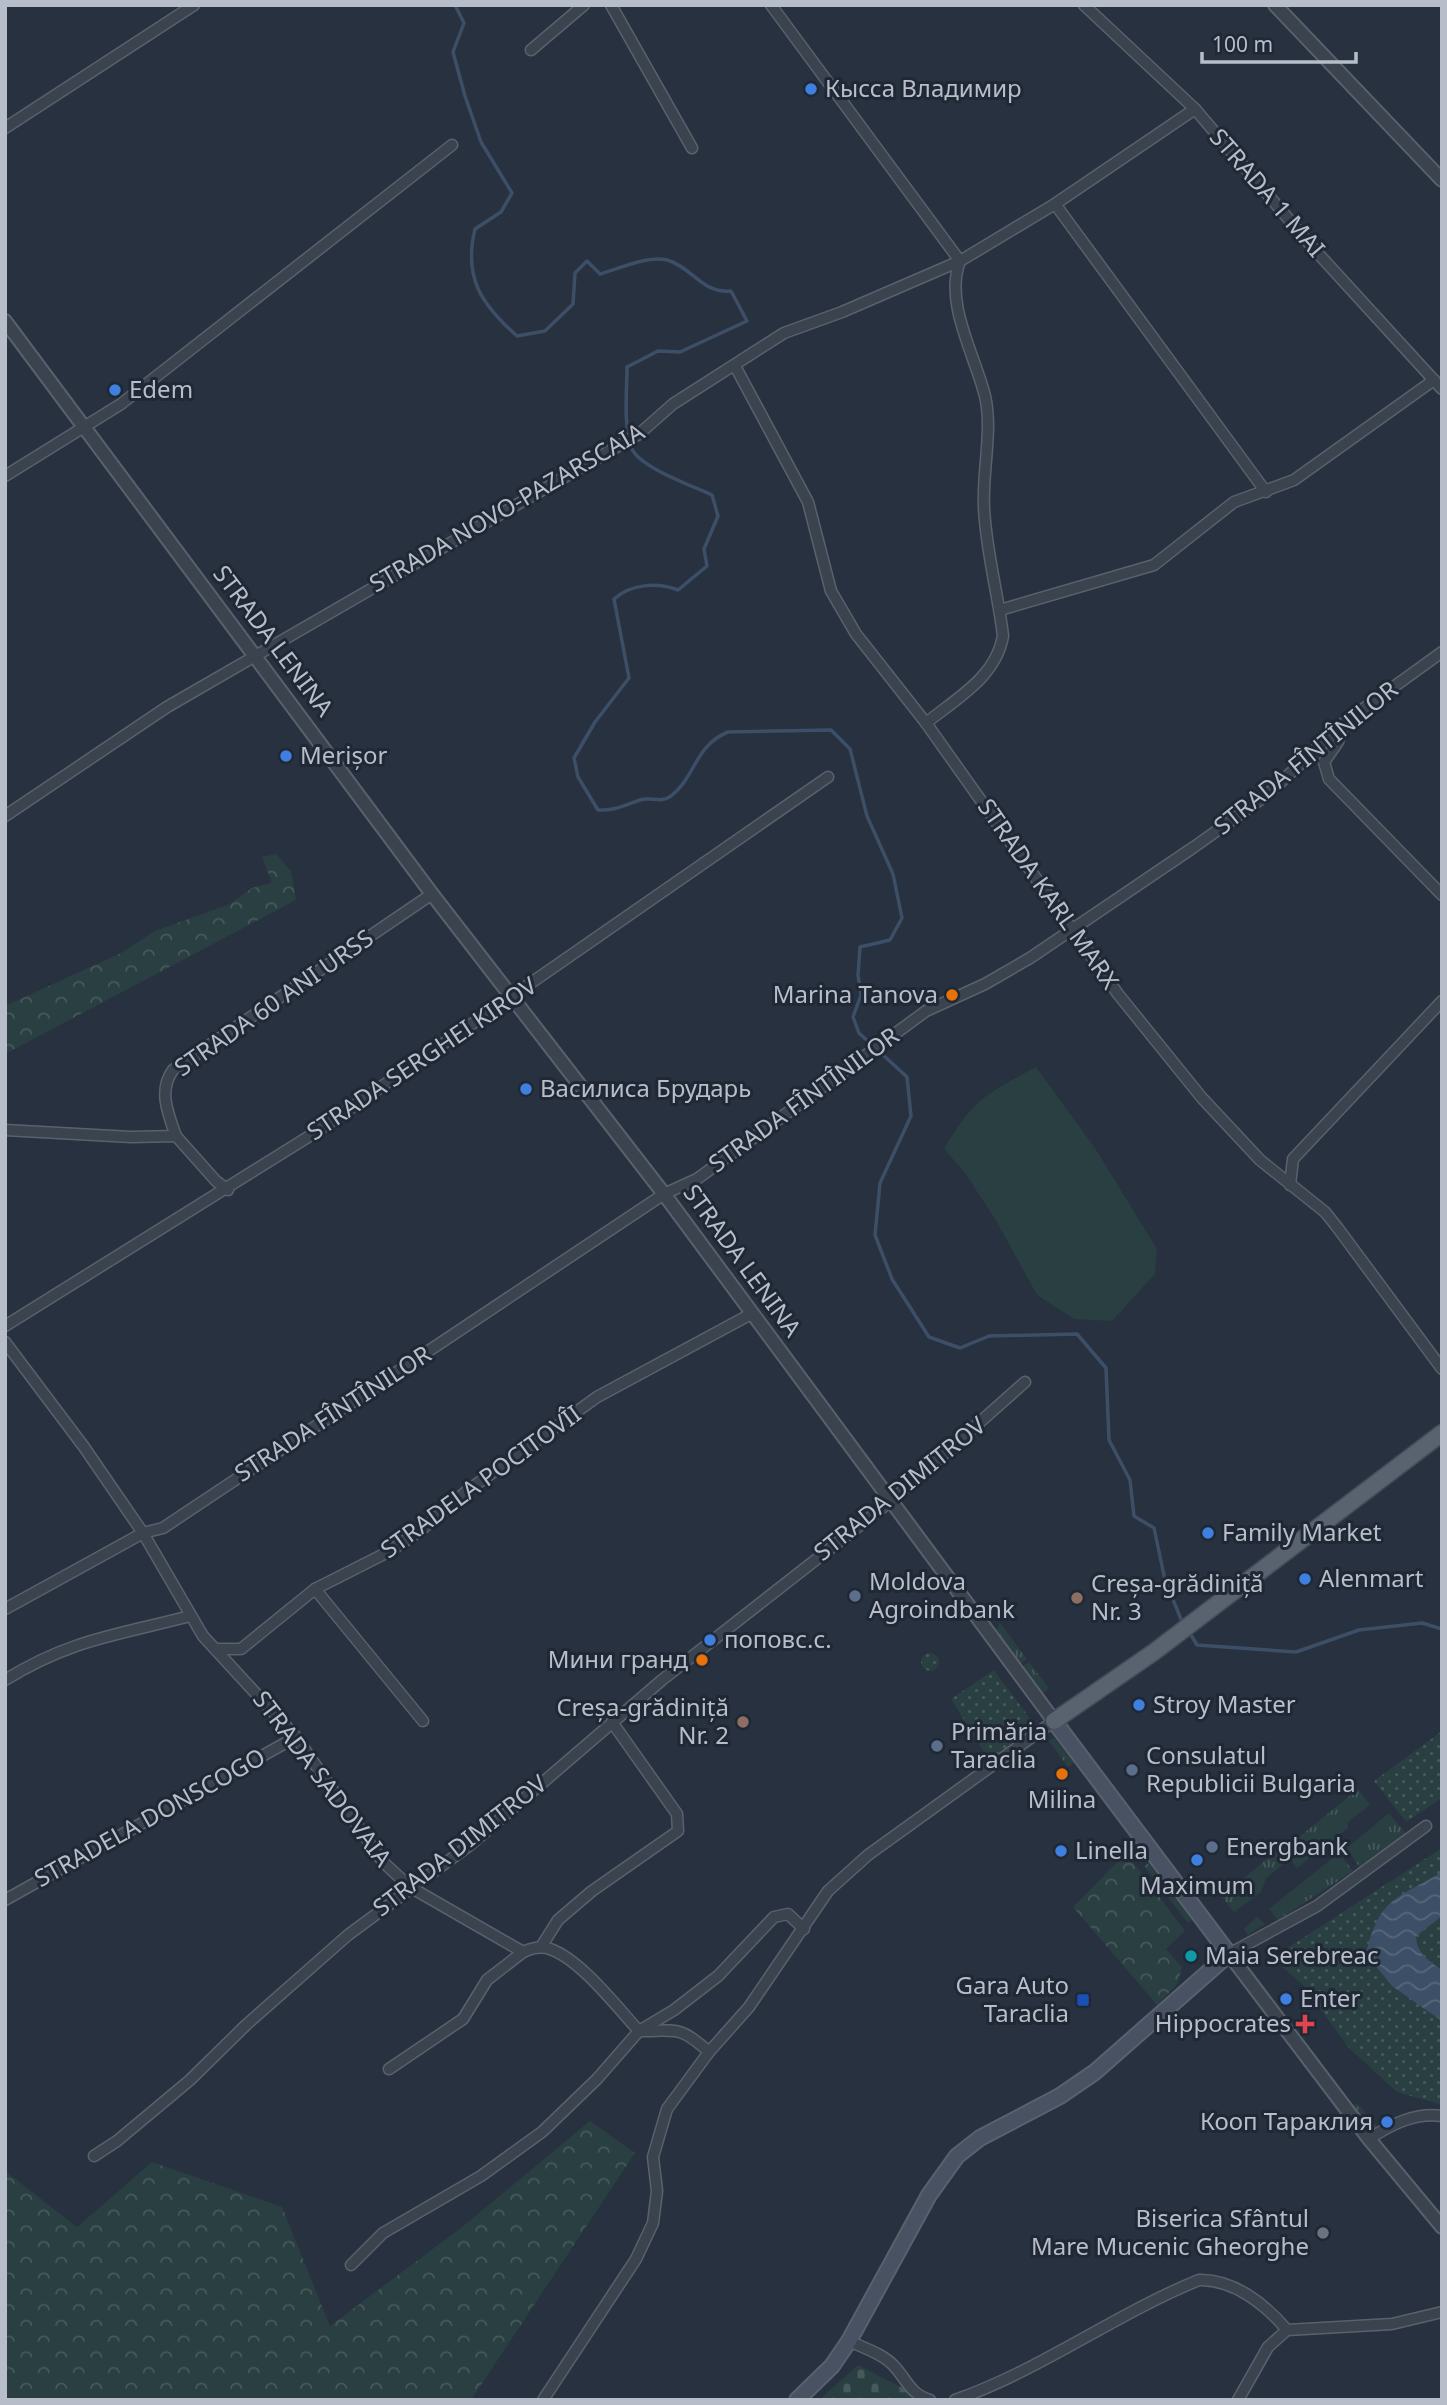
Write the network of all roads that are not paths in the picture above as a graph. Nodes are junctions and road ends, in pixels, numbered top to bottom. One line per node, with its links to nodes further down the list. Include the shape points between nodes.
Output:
1 (194, 5): 9 (street)
2 (584, 5): 7 (street)
3 (611, 5): 11 (street)
4 (771, 5): 14 (street)
5 (1084, 5): 8 (street, STRADA 1 MAI)
6 (1275, 5): 12 (street)
7 (531, 50)
8 (1195, 109): 13 (street, STRADA NOVO-PAZARSCAIA); 17 (street, STRADA 1 MAI)
9 (5, 128)
10 (452, 145): 19 (street)
11 (692, 148)
12 (1442, 180)
13 (1055, 204): 14 (street, STRADA NOVO-PAZARSCAIA); 21 (street)
14 (960, 261): 16 (street, STRADA NOVO-PAZARSCAIA, via 784,332); 22 (street, via 958,305 989,416 984,513)
15 (5, 321): 19 (street, STRADA LENINA)
16 (735, 366): 24 (street, STRADA NOVO-PAZARSCAIA, via 673,404 618,447); 26 (street, STRADA KARL MARX, via 808,502 837,605)
17 (1434, 380): 18 (street, STRADA 1 MAI); 21 (street, via 1294,480)
18 (1442, 389)
19 (85, 428): 20 (street); 24 (street, STRADA LENINA)
20 (5, 476)
21 (1266, 492): 22 (street, via 1234,502 1154,565)
22 (1000, 610): 26 (street, via 1003,636 992,668)
23 (1442, 652): 25 (street, STRADA FÎNTÎNILOR)
24 (256, 655): 28 (street, STRADA NOVO-PAZARSCAIA, via 167,707); 29 (street, STRADA LENINA)
25 (1345, 722): 30 (street, via 1324,762 1329,779); 31 (street, STRADA FÎNTÎNILOR, via 1266,795)
26 (926, 723): 31 (street, STRADA KARL MARX)
27 (828, 777): 32 (street, STRADA SERGHEI KIROV)
28 (5, 816)
29 (432, 894): 32 (street, STRADA LENINA); 35 (street, STRADA 60 ANI URSS, via 173,1070 165,1081 164,1094)
30 (1442, 895)
31 (1070, 929): 36 (street, STRADA KARL MARX, via 1202,1098); 38 (street, STRADA FÎNTÎNILOR, via 985,984 926,1011 698,1179)
32 (514, 996): 37 (street, STRADA SERGHEI KIROV); 38 (street, STRADA LENINA)
33 (1442, 1001): 36 (street, via 1293,1159)
34 (5, 1130): 35 (street)
35 (176, 1136): 37 (street)
36 (1290, 1185): 42 (street, STRADA KARL MARX, via 1338,1227)
37 (228, 1189): 40 (street, STRADA SERGHEI KIROV)
38 (664, 1194): 39 (street, STRADA LENINA); 46 (street, STRADA FÎNTÎNILOR, via 163,1528)
39 (751, 1314): 45 (street, STRADA LENINA); 47 (street, STRADELA POCITOVÎI, via 597,1397 390,1551)
40 (5, 1326)
41 (5, 1342): 46 (street, STRADA SADOVAIA)
42 (1442, 1369)
43 (1025, 1382): 45 (street, STRADA DIMITROV)
44 (1442, 1433): 53 (main road, via 1154,1652)
45 (891, 1501): 53 (street, STRADA LENINA); 54 (street, STRADA DIMITROV)
46 (143, 1533): 48 (street, STRADA FÎNTÎNILOR); 49 (street, STRADA SADOVAIA)
47 (314, 1589): 50 (street, STRADELA POCITOVÎI, via 242,1648); 52 (street)
48 (5, 1609)
49 (190, 1616): 50 (street, STRADA SADOVAIA); 51 (street, via 74,1644)
50 (215, 1648): 55 (street, STRADA SADOVAIA)
51 (5, 1680)
52 (423, 1721)
53 (1054, 1721): 59 (street, via 846,1872); 62 (main road, STRADA LENINA)
54 (612, 1722): 57 (street, STRADA DIMITROV, via 470,1845); 60 (street, via 677,1814 679,1827 675,1836 558,1920)
55 (296, 1737): 57 (street, STRADA SADOVAIA, via 383,1862); 58 (street, STRADELA DONSCOGO)
56 (1426, 1826): 62 (street, via 1317,1906)
57 (410, 1886): 61 (street, STRADA SADOVAIA); 68 (street, STRADA DIMITROV, via 246,2025 190,2080)
58 (5, 1900)
59 (804, 1929): 63 (street, via 788,1914 774,1917 718,1976); 64 (street, via 750,2007)
60 (541, 1947): 61 (street); 63 (street, via 573,1964)
61 (523, 1952): 65 (street, via 487,1980 463,2019)
62 (1229, 1954): 67 (street, STRADA LENINA); 73 (main road, via 1095,2073 980,2138 957,2156 929,2195)
63 (639, 2031): 64 (street, via 674,2028); 70 (street, via 541,2132 481,2176 383,2234)
64 (709, 2052): 74 (street, via 667,2109 658,2134 653,2157 657,2191 653,2223 642,2247)
65 (390, 2069)
66 (1442, 2116): 67 (street, via 1410,2118)
67 (1369, 2139): 69 (street, STRADA LENINA)
68 (94, 2156)
69 (1442, 2227)
70 (351, 2265)
71 (1442, 2312): 72 (street, via 1392,2324)
72 (1287, 2330): 77 (street, via 1261,2303 1212,2280 1199,2280); 78 (street, via 1268,2347)
73 (849, 2341): 75 (main road, via 832,2366); 76 (street, via 883,2357 919,2397)
74 (543, 2400)
75 (797, 2400)
76 (930, 2400)
77 (955, 2400)
78 (1238, 2400)

